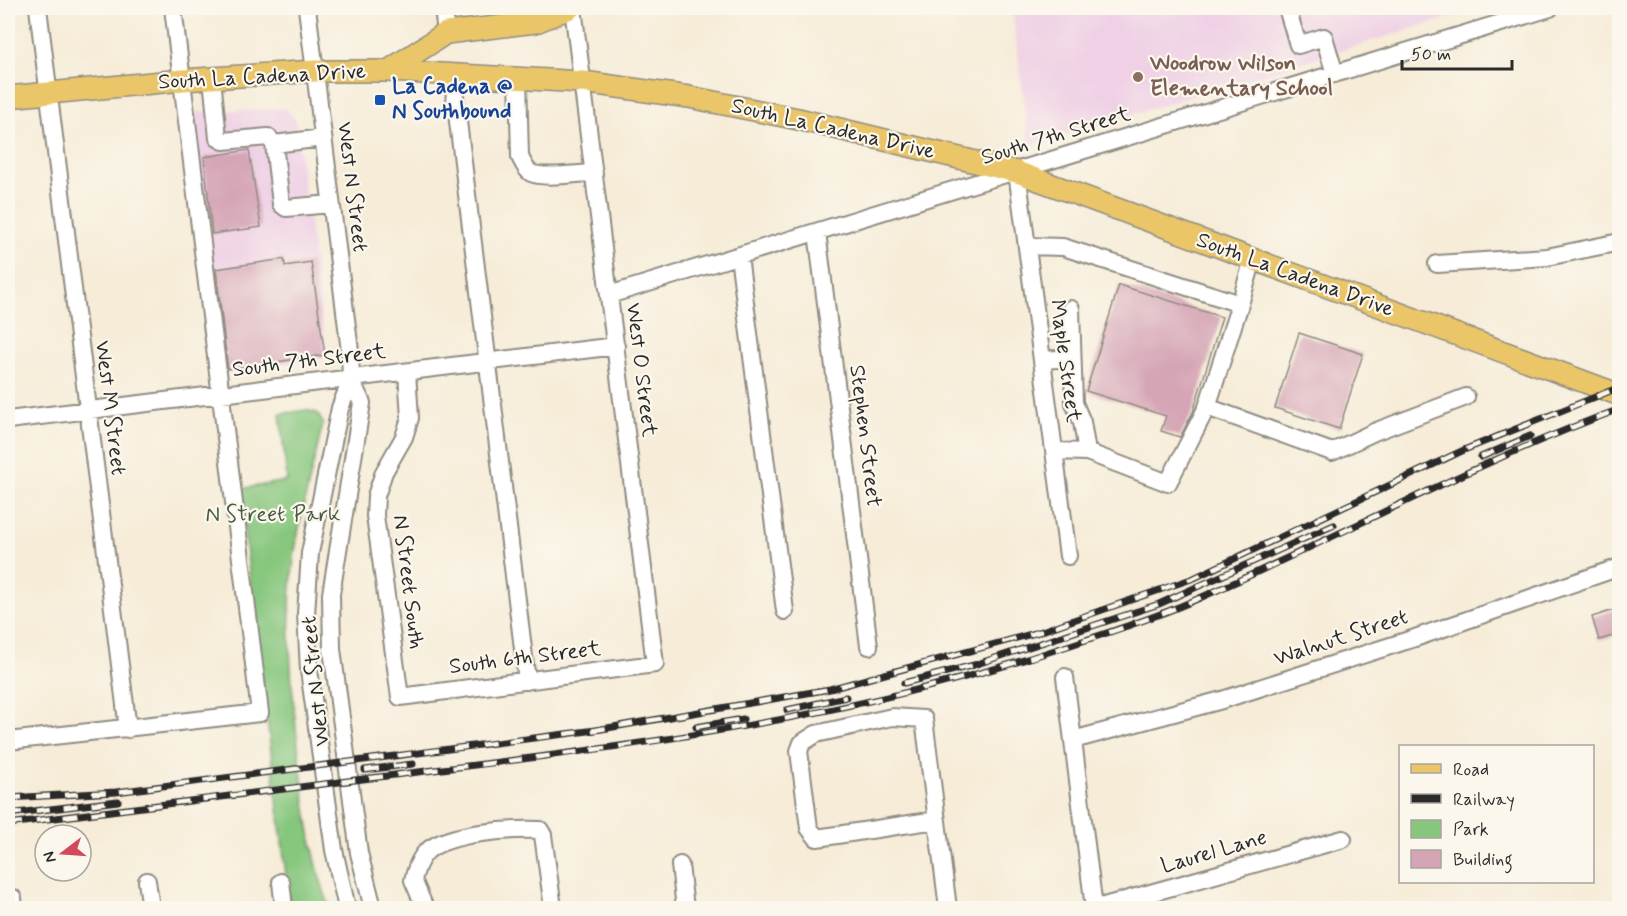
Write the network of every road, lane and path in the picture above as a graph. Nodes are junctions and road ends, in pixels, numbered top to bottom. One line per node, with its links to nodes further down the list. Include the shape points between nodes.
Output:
1 (38, 8): 17 (street, West M Street)
2 (173, 8): 15 (street)
3 (307, 8): 9 (street, West N Street)
4 (442, 8): 8 (street)
5 (571, 8): 8 (main road, via 536,22); 16 (street, West O Street)
6 (1287, 8): 12 (street, via 1298,45 1324,37)
7 (1550, 8): 12 (street, South 7th Street)
8 (446, 33): 10 (main road)
9 (315, 71): 10 (main road, South La Cadena Drive); 14 (main road, South La Cadena Drive); 19 (street, West N Street)
10 (388, 71): 11 (main road, South La Cadena Drive)
11 (452, 73): 13 (main road, South La Cadena Drive); 36 (street)
12 (1335, 74): 21 (street, South 7th Street)
13 (518, 77): 16 (main road, South La Cadena Drive); 22 (street, via 520,157 524,165 541,175)
14 (212, 78): 15 (main road, South La Cadena Drive); 20 (street, via 218,138 223,141 268,137)
15 (183, 80): 17 (main road, South La Cadena Drive); 39 (street)
16 (583, 81): 21 (main road, South La Cadena Drive, via 798,119); 22 (street, West O Street)
17 (48, 92): 18 (main road, South La Cadena Drive); 43 (street, West M Street)
18 (8, 97)
19 (323, 138): 20 (street); 23 (street, West N Street)
20 (274, 144): 23 (street, via 281,204 286,208)
21 (1017, 172): 24 (street, South 7th Street); 26 (street, Maple Street); 28 (main road, South La Cadena Drive)
22 (594, 173): 30 (street, West O Street)
23 (332, 204): 38 (street, West N Street)
24 (817, 232): 27 (street, South 7th Street); 50 (street, Stephen Street)
25 (1620, 242): 29 (street, via 1547,256)
26 (1027, 246): 31 (street, via 1063,247); 35 (street, Maple Street)
27 (739, 256): 30 (street, South 7th Street); 49 (street)
28 (1253, 259): 31 (street); 40 (main road, South La Cadena Drive)
29 (1437, 264)
30 (609, 295): 33 (street, West O Street)
31 (1240, 304): 42 (street)
32 (1071, 309): 34 (street)
33 (616, 346): 36 (street, South 7th Street); 51 (street, West O Street)
34 (1072, 358): 35 (street); 46 (street, via 1074,403)
35 (1042, 360): 45 (street, Maple Street)
36 (485, 363): 37 (street, South 7th Street); 53 (street)
37 (406, 372): 38 (street, South 7th Street); 54 (street, N Street South, via 410,418 384,472 376,496 375,516)
38 (351, 380): 39 (street, South 7th Street); 65 (street, West N Street, via 340,408 313,542 306,614 309,670 334,850); 66 (street, West N Street, via 362,403 330,594 332,649 359,853)
39 (221, 395): 43 (street, South 7th Street); 55 (street, via 260,713)
40 (1620, 395)
41 (1466, 397): 42 (street, via 1332,452)
42 (1207, 407): 46 (street, via 1168,483)
43 (87, 410): 44 (street, South 7th Street); 55 (street, West M Street)
44 (8, 420)
45 (1054, 451): 46 (street); 47 (street, Maple Street)
46 (1087, 452)
47 (1068, 556)
48 (1620, 567): 56 (street, Walnut Street, via 1222,700)
49 (785, 611)
50 (869, 646)
51 (655, 664): 53 (street, South 6th Street)
52 (1065, 677): 56 (street)
53 (527, 681): 54 (street, South 6th Street)
54 (400, 697)
55 (128, 729): 57 (street)
56 (1073, 740): 71 (street)
57 (8, 741)
58 (936, 820): 58 (street, via 924,719 892,717 816,734 802,743 799,751 809,828 817,838); 70 (street)
59 (1343, 839): 71 (street, Laurel Lane)
60 (680, 865): 69 (street)
61 (147, 880): 63 (street)
62 (281, 882): 64 (street)
63 (151, 909)
64 (284, 909)
65 (347, 909)
66 (373, 909)
67 (425, 909): 68 (street, via 413,880 419,861 441,843 492,833 540,830)
68 (553, 909)
69 (685, 909)
70 (948, 909)
71 (1095, 909)

